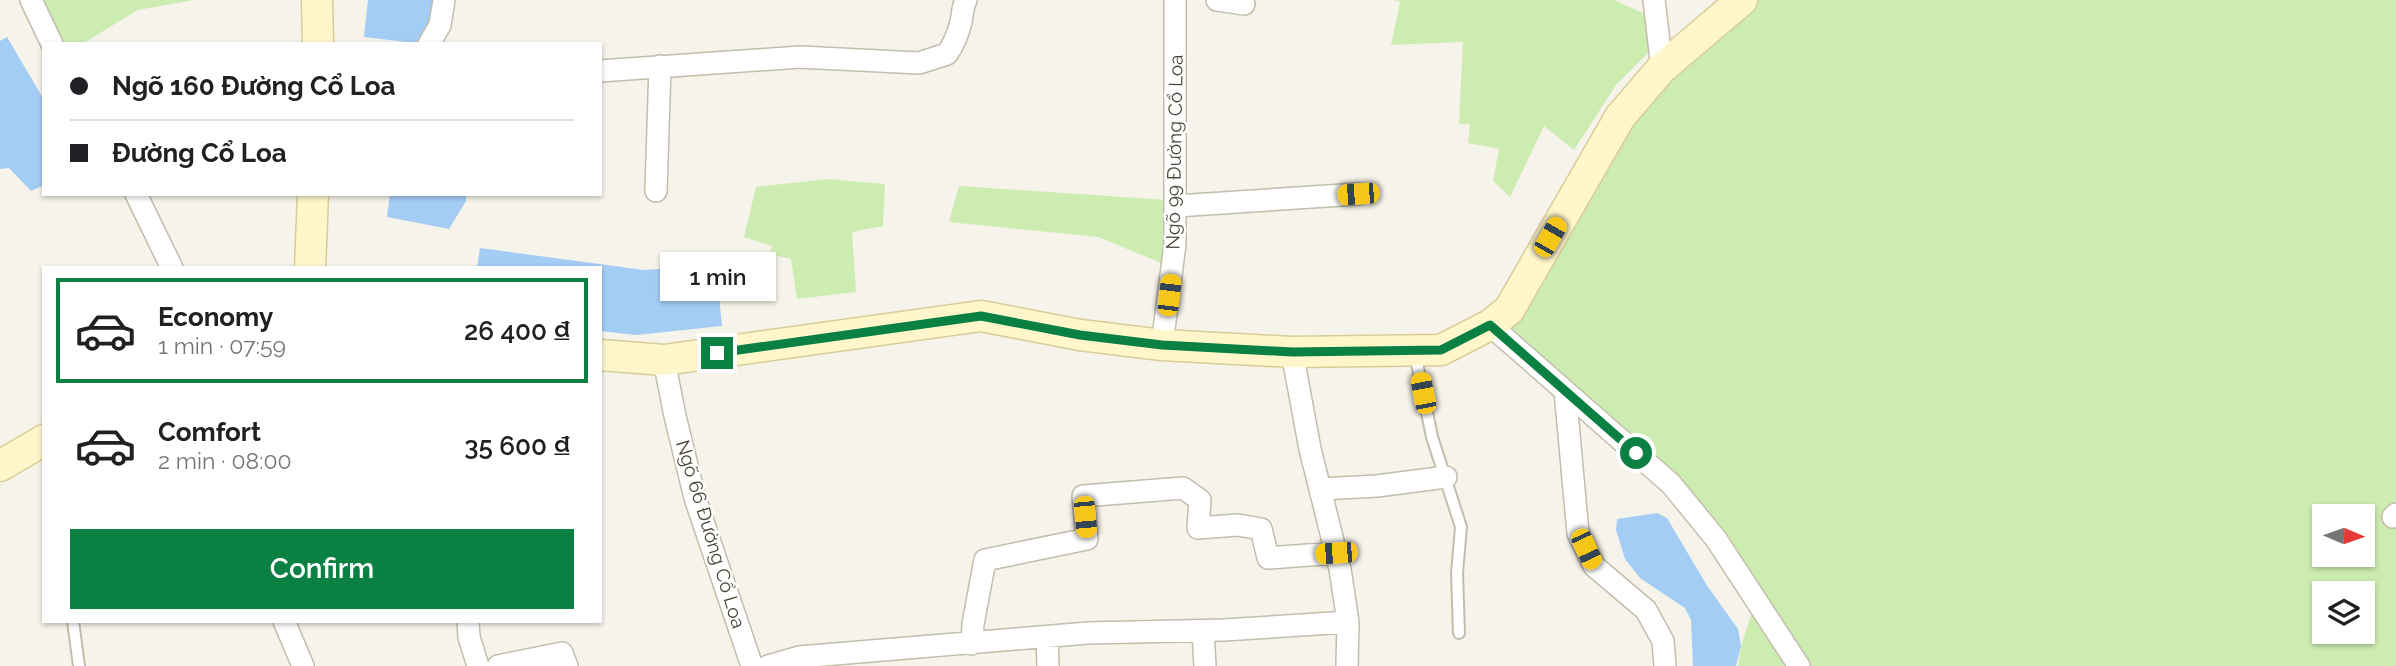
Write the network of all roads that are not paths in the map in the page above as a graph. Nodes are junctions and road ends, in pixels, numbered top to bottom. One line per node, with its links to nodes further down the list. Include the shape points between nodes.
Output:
1 (31, 0): 10 (street)
2 (317, 0): 11 (street)
3 (444, 0): 12 (street, via 440,25)
4 (966, 0): 13 (street, via 947,54 919,63 800,57)
5 (1175, 0): 20 (street, Ngõ 99 Đường Cổ Loa)
6 (1217, 0): 9 (street)
7 (1654, 0): 14 (street)
8 (1742, 0): 14 (street)
9 (1244, 4)
10 (51, 42)
11 (318, 42)
12 (430, 42)
13 (660, 66): 15 (street); 16 (street)
14 (1661, 68): 23 (street, via 1620,117 1509,310)
15 (602, 71)
16 (656, 191)
17 (1358, 194): 20 (street)
18 (137, 196): 21 (street)
19 (313, 196): 22 (street)
20 (1176, 206): 24 (street, Ngõ 99 Đường Cổ Loa)
21 (171, 266)
22 (310, 266)
23 (1490, 325): 25 (street, via 1441,350); 29 (street)
24 (1162, 345): 26 (street); 28 (street, via 981,316)
25 (1415, 350): 26 (street); 32 (lane, via 1432,436)
26 (1292, 352): 33 (street)
27 (602, 355): 28 (street)
28 (664, 360): 48 (street, Ngõ 66 Đường Cổ Loa, via 695,498)
29 (1565, 391): 53 (street, via 1578,533 1594,566 1646,610 1663,641); 54 (street, via 1671,484 1716,539)
30 (42, 446): 31 (street)
31 (4, 456)
32 (1446, 477): 33 (street); 40 (lane, via 1461,527)
33 (1320, 489): 34 (street)
34 (1336, 553): 35 (street); 42 (street, via 1268,558 1261,529 1238,525 1198,528 1200,500 1183,488 1083,496 1087,539 985,560)
35 (1348, 622): 39 (street); 52 (street)
36 (74, 623): 43 (lane)
37 (285, 623): 44 (street)
38 (468, 623): 45 (street)
39 (1203, 631): 41 (street); 51 (street)
40 (1459, 633)
41 (1047, 637): 42 (street); 50 (street)
42 (972, 644): 49 (street, via 799,657)
43 (79, 666)
44 (303, 666)
45 (478, 666)
46 (498, 666): 47 (street, via 562,653)
47 (567, 666)
48 (752, 666)
49 (768, 666)
50 (1048, 666)
51 (1205, 666)
52 (1347, 666)
53 (1665, 666)
54 (1799, 666)

